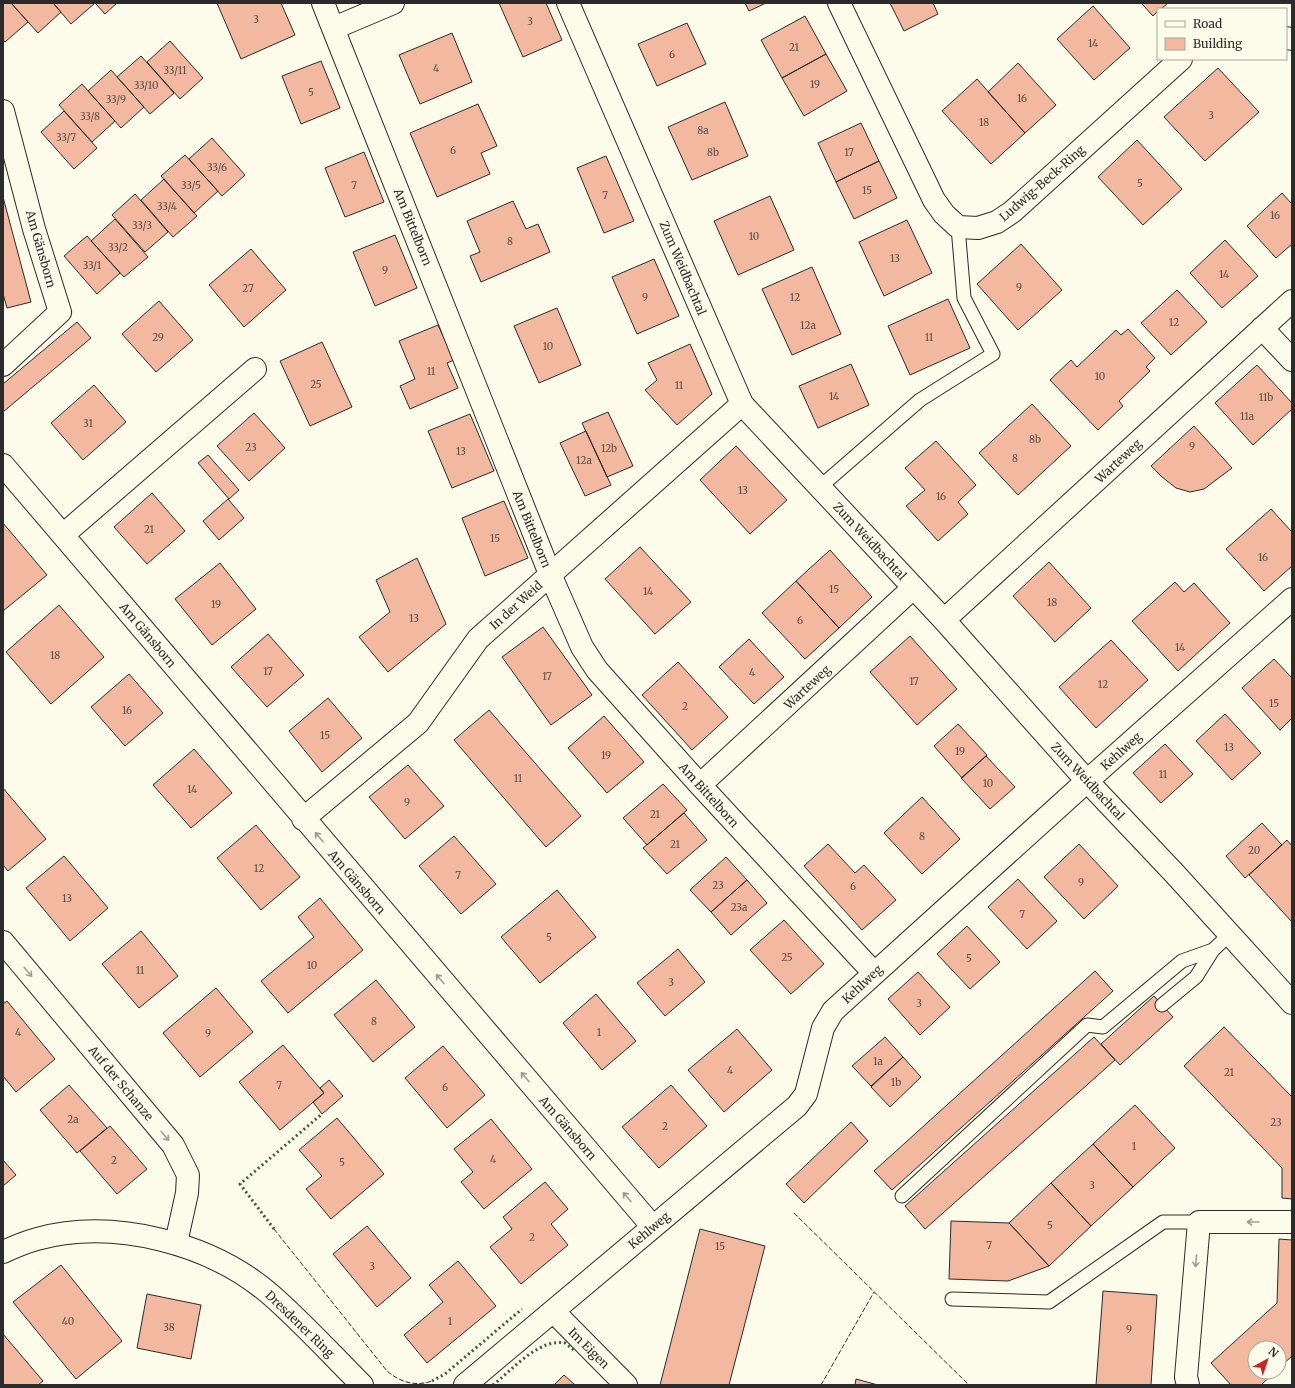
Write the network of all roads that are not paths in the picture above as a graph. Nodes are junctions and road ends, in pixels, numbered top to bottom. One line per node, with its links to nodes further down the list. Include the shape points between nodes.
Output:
1 (323, 3): 5 (street, Am Bittelborn)
2 (393, 3): 5 (street)
3 (568, 3): 14 (street, Zum Weidbachtal)
4 (839, 3): 8 (street, via 934,200)
5 (334, 28): 18 (street, Am Bittelborn)
6 (1180, 60): 8 (street, Ludwig-Beck-Ring, via 1012,212 997,222 978,228)
7 (3, 111): 12 (street, Am Gänsborn, via 34,229 60,312)
8 (958, 227): 16 (lane, via 964,298 993,354 920,400)
9 (1292, 301): 10 (street, Warteweg)
10 (1262, 328): 11 (street); 21 (street, Warteweg)
11 (1292, 360)
12 (3, 365)
13 (255, 369): 17 (street)
14 (742, 404): 16 (street, Zum Weidbachtal); 18 (street, In der Weid)
15 (3, 465): 17 (street, Am Gänsborn)
16 (820, 487): 19 (street, Zum Weidbachtal)
17 (63, 535): 24 (street, Am Gänsborn)
18 (550, 574): 23 (street, Am Bittelborn, via 582,647 597,670); 24 (street, In der Weid, via 478,639 418,723)
19 (913, 588): 21 (street, Zum Weidbachtal); 23 (street, Warteweg)
20 (1292, 599): 22 (street, Kehlweg)
21 (944, 620): 22 (street, Zum Weidbachtal)
22 (1087, 781): 25 (street, Zum Weidbachtal); 28 (street, Kehlweg)
23 (700, 785): 28 (street, Am Bittelborn)
24 (303, 819): 34 (street, Am Gänsborn, one-way to 24)
25 (1230, 934): 27 (lane); 29 (street, Zum Weidbachtal)
26 (3, 942): 35 (street, Auf der Schanze, one-way to 35, via 173,1145 188,1175 188,1193)
27 (1213, 950): 30 (lane, via 1196,978); 31 (lane, via 1182,961 1103,1027 1087,1025)
28 (874, 973): 34 (street, Kehlweg, via 832,1011 823,1028 806,1094 797,1106)
29 (1292, 1003)
30 (1162, 1005)
31 (902, 1196)
32 (1199, 1222): 33 (street, one-way to 32); 37 (lane, via 1163,1222 1049,1302); 42 (street, one-way to 42, via 1186,1377)
33 (1292, 1222)
34 (653, 1227): 38 (street, Kehlweg)
35 (176, 1243): 36 (street, Dresdener Ring, via 102,1232 37,1239); 39 (street, Dresdener Ring, via 239,1272 270,1294)
36 (3, 1252)
37 (952, 1299)
38 (553, 1311): 40 (street, Kehlweg); 41 (street, Im Eigen)
39 (362, 1385)
40 (464, 1385)
41 (626, 1385)
42 (1188, 1385)

